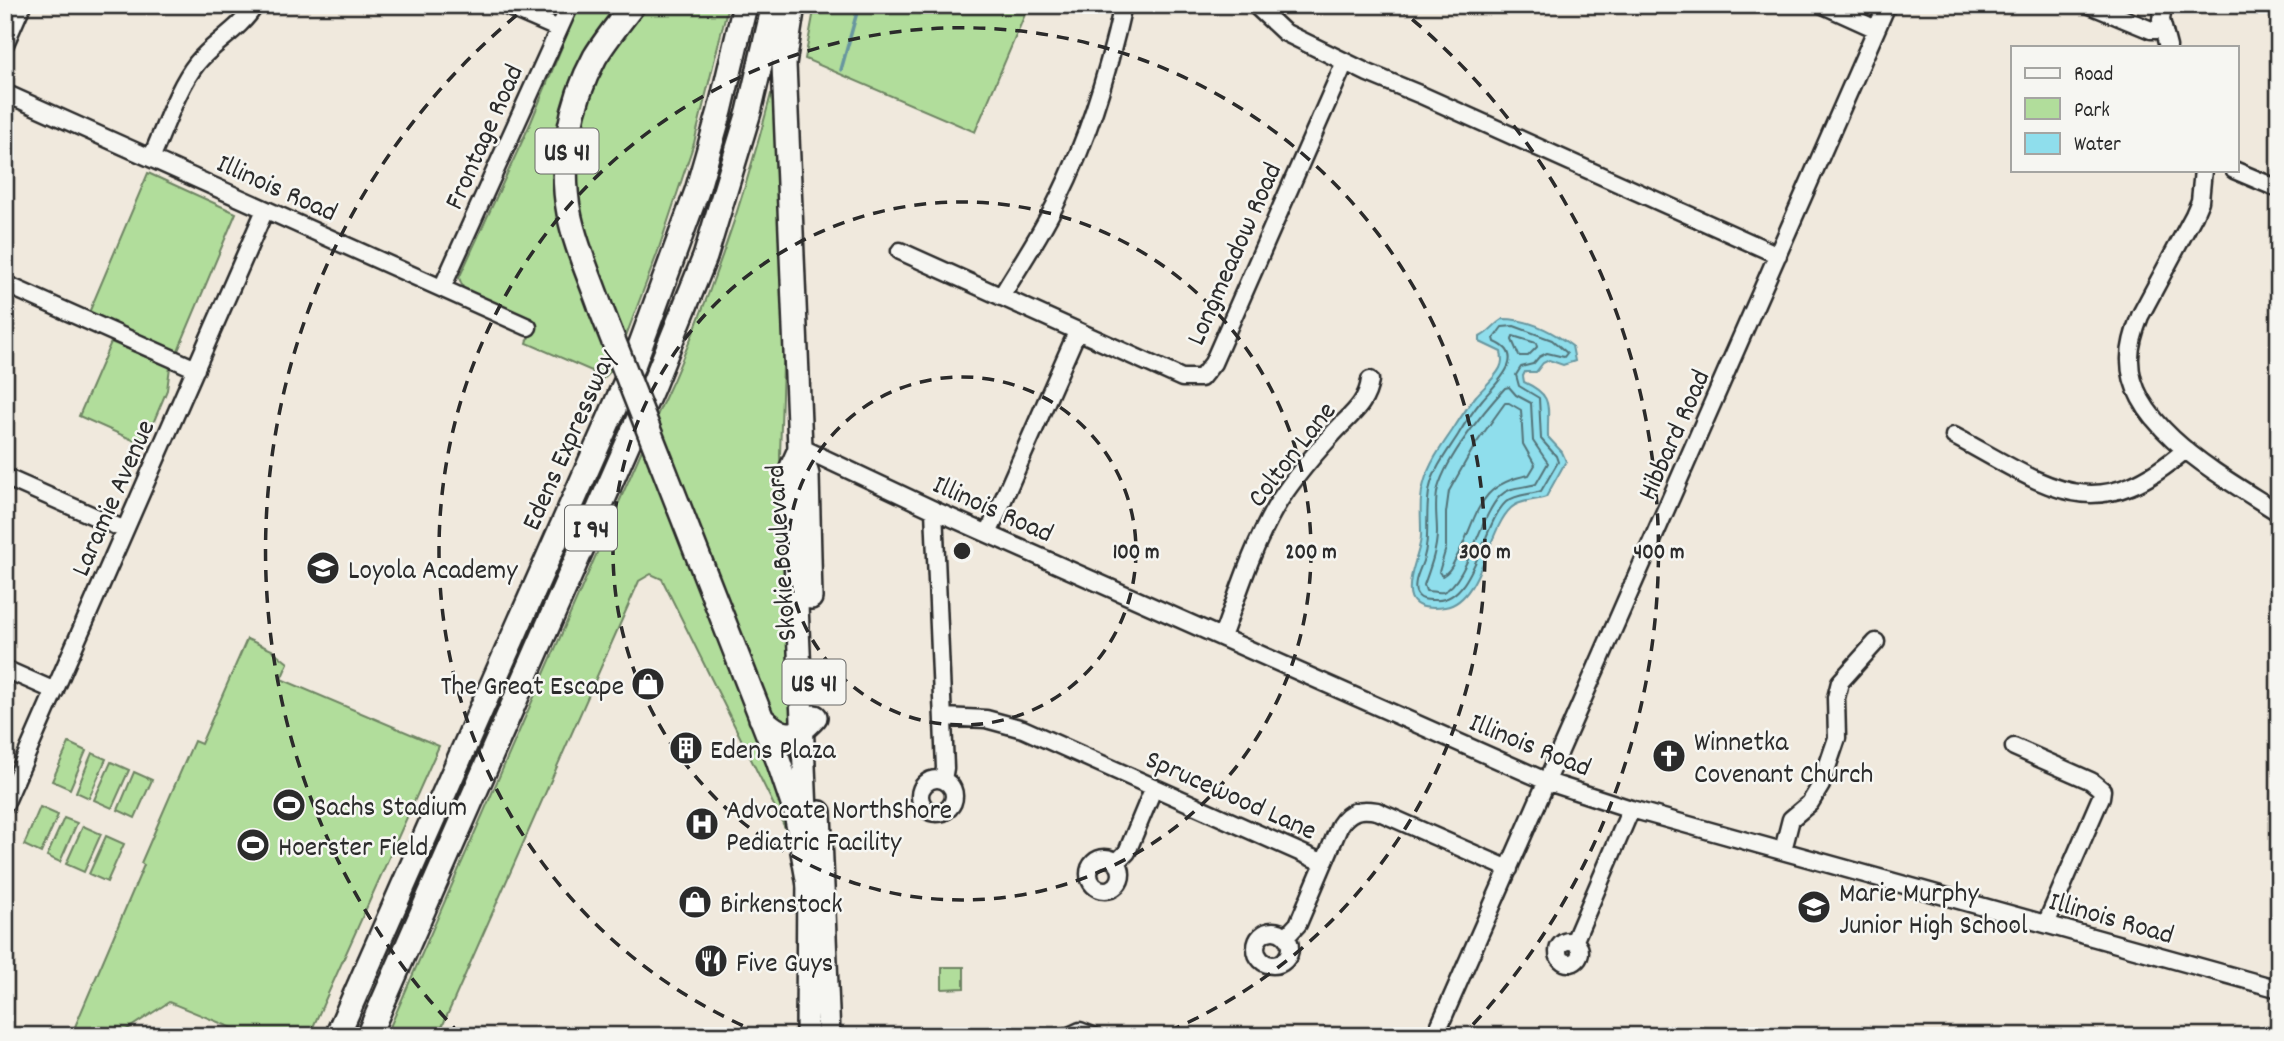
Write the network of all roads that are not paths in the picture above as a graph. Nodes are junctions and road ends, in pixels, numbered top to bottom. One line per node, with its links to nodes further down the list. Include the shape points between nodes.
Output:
1 (22, 5): 18 (street)
2 (255, 5): 22 (street, via 188,76)
3 (504, 5): 15 (street)
4 (570, 5): 15 (street, Frontage Road)
5 (633, 5): 49 (highway, US 41, bridge, via 596,56 577,97 565,164 568,212 601,309)
6 (745, 5): 66 (highway, Edens Expressway / I 94, via 697,191 634,363)
7 (774, 5): 67 (highway, Edens Expressway / I 94, via 749,112 705,257)
8 (793, 5): 37 (highway, US 41, via 784,64)
9 (1123, 5): 31 (street, via 1104,86 1073,168)
10 (1255, 5): 20 (street, via 1284,33)
11 (1823, 5): 16 (street)
12 (1887, 5): 16 (street, Hibbard Road)
13 (2090, 5): 17 (street, via 2151,30)
14 (2163, 5): 17 (street)
15 (559, 29): 30 (street, Frontage Road)
16 (1876, 29): 28 (street, Hibbard Road)
17 (2162, 30): 19 (street)
18 (5, 44)
19 (2168, 46)
20 (1345, 62): 28 (street); 33 (street, Longmeadow Road, via 1206,374 1196,380 1182,378)
21 (5, 93): 22 (street, Illinois Road)
22 (152, 158): 26 (street, Illinois Road)
23 (2203, 172): 38 (street, via 2200,201 2140,316 2130,359 2143,401)
24 (2238, 172): 25 (street)
25 (2279, 189)
26 (265, 210): 30 (street, Illinois Road); 34 (street, Laramie Avenue)
27 (901, 250): 31 (street, Longmeadow Road)
28 (1779, 255): 53 (street, Hibbard Road)
29 (5, 284): 34 (street)
30 (442, 288): 32 (street, Illinois Road)
31 (1001, 297): 33 (street, Longmeadow Road)
32 (528, 327)
33 (1077, 332): 43 (street)
34 (196, 369): 42 (street, Laramie Avenue)
35 (1370, 380): 44 (street, Colton Lane, via 1360,406 1277,505)
36 (1954, 436): 38 (street, via 2043,484 2096,495 2137,484)
37 (800, 447): 40 (street, Illinois Road); 50 (main road, Skokie Boulevard / US 41, via 792,467)
38 (2185, 450): 41 (street)
39 (5, 477): 42 (street)
40 (934, 510): 43 (street, Illinois Road); 48 (street)
41 (2279, 513)
42 (125, 530): 47 (street, Laramie Avenue)
43 (988, 534): 44 (street, Illinois Road)
44 (1222, 638): 53 (street, Illinois Road)
45 (1876, 642): 57 (street, via 1840,682 1838,730 1829,762 1817,794 1791,818)
46 (5, 669): 47 (street)
47 (55, 691): 55 (street, Laramie Avenue)
48 (943, 717): 52 (street); 54 (street, Sprucewood Lane, via 986,719 1023,729)
49 (761, 718): 50 (highway, via 783,734 796,733); 61 (highway, US 41, via 796,813)
50 (809, 723): 61 (main road, Skokie Boulevard / US 41); 69 (main road, Skokie Boulevard / US 41)
51 (2014, 747): 62 (street, via 2102,790)
52 (943, 780)
53 (1548, 782): 56 (street, Illinois Road); 60 (street, Hibbard Road)
54 (1154, 787): 58 (street, via 1127,852); 59 (street, Sprucewood Lane)
55 (5, 804)
56 (1631, 809): 57 (street, Illinois Road); 64 (street)
57 (1783, 850): 62 (street, Illinois Road)
58 (1117, 862)
59 (1324, 863): 60 (street, Sprucewood Lane, via 1345,818 1359,809 1377,811); 63 (street, via 1298,924)
60 (1509, 869): 72 (street, Hibbard Road)
61 (809, 885): 68 (main road, Skokie Boulevard / US 41)
62 (2046, 924): 65 (street, Illinois Road)
63 (1286, 937)
64 (1574, 942)
65 (2279, 989)
66 (337, 1036)
67 (368, 1036)
68 (807, 1036)
69 (829, 1036)
70 (1069, 1036): 71 (street, via 1080,1031)
71 (1093, 1036)
72 (1435, 1036)

